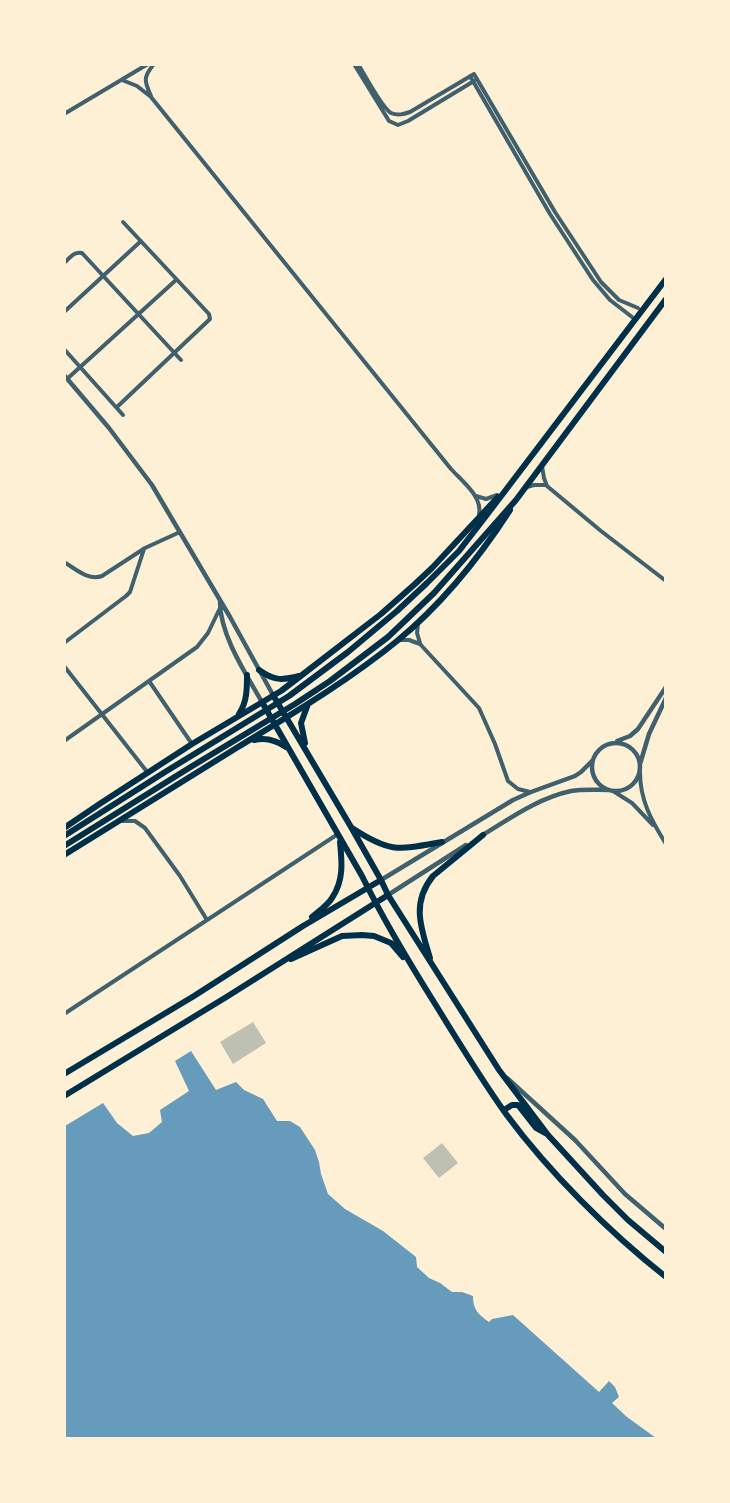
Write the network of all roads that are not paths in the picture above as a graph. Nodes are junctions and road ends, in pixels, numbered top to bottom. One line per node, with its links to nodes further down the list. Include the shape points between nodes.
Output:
1 (148, 64): 4 (street)
2 (154, 64): 6 (street, via 145,78)
3 (356, 64): 5 (street, via 386,109 395,114 410,112 474,74); 5 (street, via 389,121 398,125)
4 (122, 80): 6 (street); 7 (street)
5 (475, 81): 15 (street, via 601,282 619,300); 18 (street, via 593,280)
6 (151, 97): 31 (street)
7 (64, 114)
8 (123, 222): 9 (street)
9 (141, 241): 11 (street); 13 (street)
10 (64, 263): 11 (street, via 74,254 82,253)
11 (103, 276): 16 (street); 17 (street)
12 (666, 279): 27 (main road)
13 (176, 280): 17 (street); 20 (street, via 210,319)
14 (666, 299): 26 (main road)
15 (638, 308)
16 (64, 312)
17 (138, 313): 20 (street); 22 (street)
18 (632, 317)
19 (64, 349): 22 (street)
20 (175, 353): 21 (street); 24 (street)
21 (181, 360)
22 (81, 366): 23 (street); 24 (street)
23 (66, 377): 34 (street, via 133,459)
24 (117, 407): 25 (street)
25 (123, 415)
26 (543, 465): 28 (street); 29 (main road)
27 (509, 486): 30 (main road); 75 (main road, via 459,551 427,584 348,652 289,696)
28 (547, 486): 29 (street); 37 (street)
29 (526, 488): 32 (main road)
30 (501, 494): 31 (street, via 486,499); 33 (main road)
31 (474, 495): 33 (street, via 480,508)
32 (516, 500): 40 (main road, via 464,573); 79 (main road, via 434,593 388,638 295,704)
33 (478, 517): 47 (main road, via 407,591)
34 (180, 532): 35 (street); 38 (street)
35 (145, 548): 36 (street, via 96,578); 42 (street, via 130,592)
36 (64, 562)
37 (666, 581)
38 (220, 602): 39 (street); 45 (street)
39 (220, 608): 46 (street, via 229,639); 48 (street, via 201,643)
40 (419, 620): 41 (main road); 43 (street)
41 (398, 640): 43 (street); 53 (main road)
42 (64, 643)
43 (420, 644): 69 (street, via 479,708 508,781)
44 (64, 666): 54 (street)
45 (259, 670): 47 (main road, via 283,680); 50 (street)
46 (247, 675): 52 (street); 55 (main road, via 244,705)
47 (302, 675): 50 (main road)
48 (149, 681): 54 (street); 61 (street)
49 (666, 687): 60 (street, via 638,729)
50 (273, 695): 52 (main road); 56 (main road)
51 (666, 698): 65 (street)
52 (262, 702): 55 (main road); 57 (main road)
53 (310, 702): 56 (main road); 62 (main road, via 301,723)
54 (102, 713): 58 (street); 67 (street)
55 (235, 718): 61 (main road)
56 (287, 718): 57 (main road); 62 (main road)
57 (274, 725): 59 (main road); 63 (main road)
58 (64, 741)
59 (248, 742): 63 (main road, via 267,738); 70 (main road)
60 (614, 743): 64 (street, via 601,748); 65 (street, via 634,750)
61 (192, 744): 67 (main road)
62 (307, 752): 71 (main road)
63 (292, 754): 76 (main road)
64 (593, 760): 68 (street, via 594,776 603,788); 69 (street, via 575,776)
65 (640, 764): 66 (street)
66 (640, 772): 68 (street, via 633,785); 73 (street, via 642,797)
67 (148, 773): 72 (main road)
68 (611, 790): 73 (street, via 632,802); 74 (street, via 570,792 540,801)
69 (531, 792): 77 (street)
70 (118, 822): 80 (main road); 85 (street, via 131,820 145,828)
71 (351, 827): 77 (main road, via 397,849); 81 (main road)
72 (64, 828)
73 (656, 828): 78 (street)
74 (483, 835): 83 (street); 87 (main road, via 433,876 422,894 420,922)
75 (64, 836)
76 (339, 837): 82 (main road); 85 (street); 86 (main road, via 340,883 332,899)
77 (442, 842): 81 (street)
78 (666, 844)
79 (64, 846)
80 (64, 855)
81 (381, 880): 82 (main road); 83 (main road)
82 (368, 888): 84 (main road); 86 (main road)
83 (388, 895): 84 (main road); 87 (main road)
84 (375, 903): 88 (main road); 89 (main road)
85 (207, 920): 90 (street)
86 (303, 926): 92 (main road)
87 (431, 964): 91 (main road)
88 (272, 967): 89 (main road, via 342,936 362,934 391,943); 93 (main road)
89 (414, 969): 94 (main road)
90 (64, 1014)
91 (499, 1070): 95 (main road); 96 (street)
92 (64, 1074)
93 (64, 1096)
94 (504, 1110): 95 (main road, via 518,1105 536,1128); 98 (main road, via 565,1183)
95 (548, 1135): 97 (main road, via 628,1220)
96 (666, 1229)
97 (666, 1252)
98 (666, 1277)

